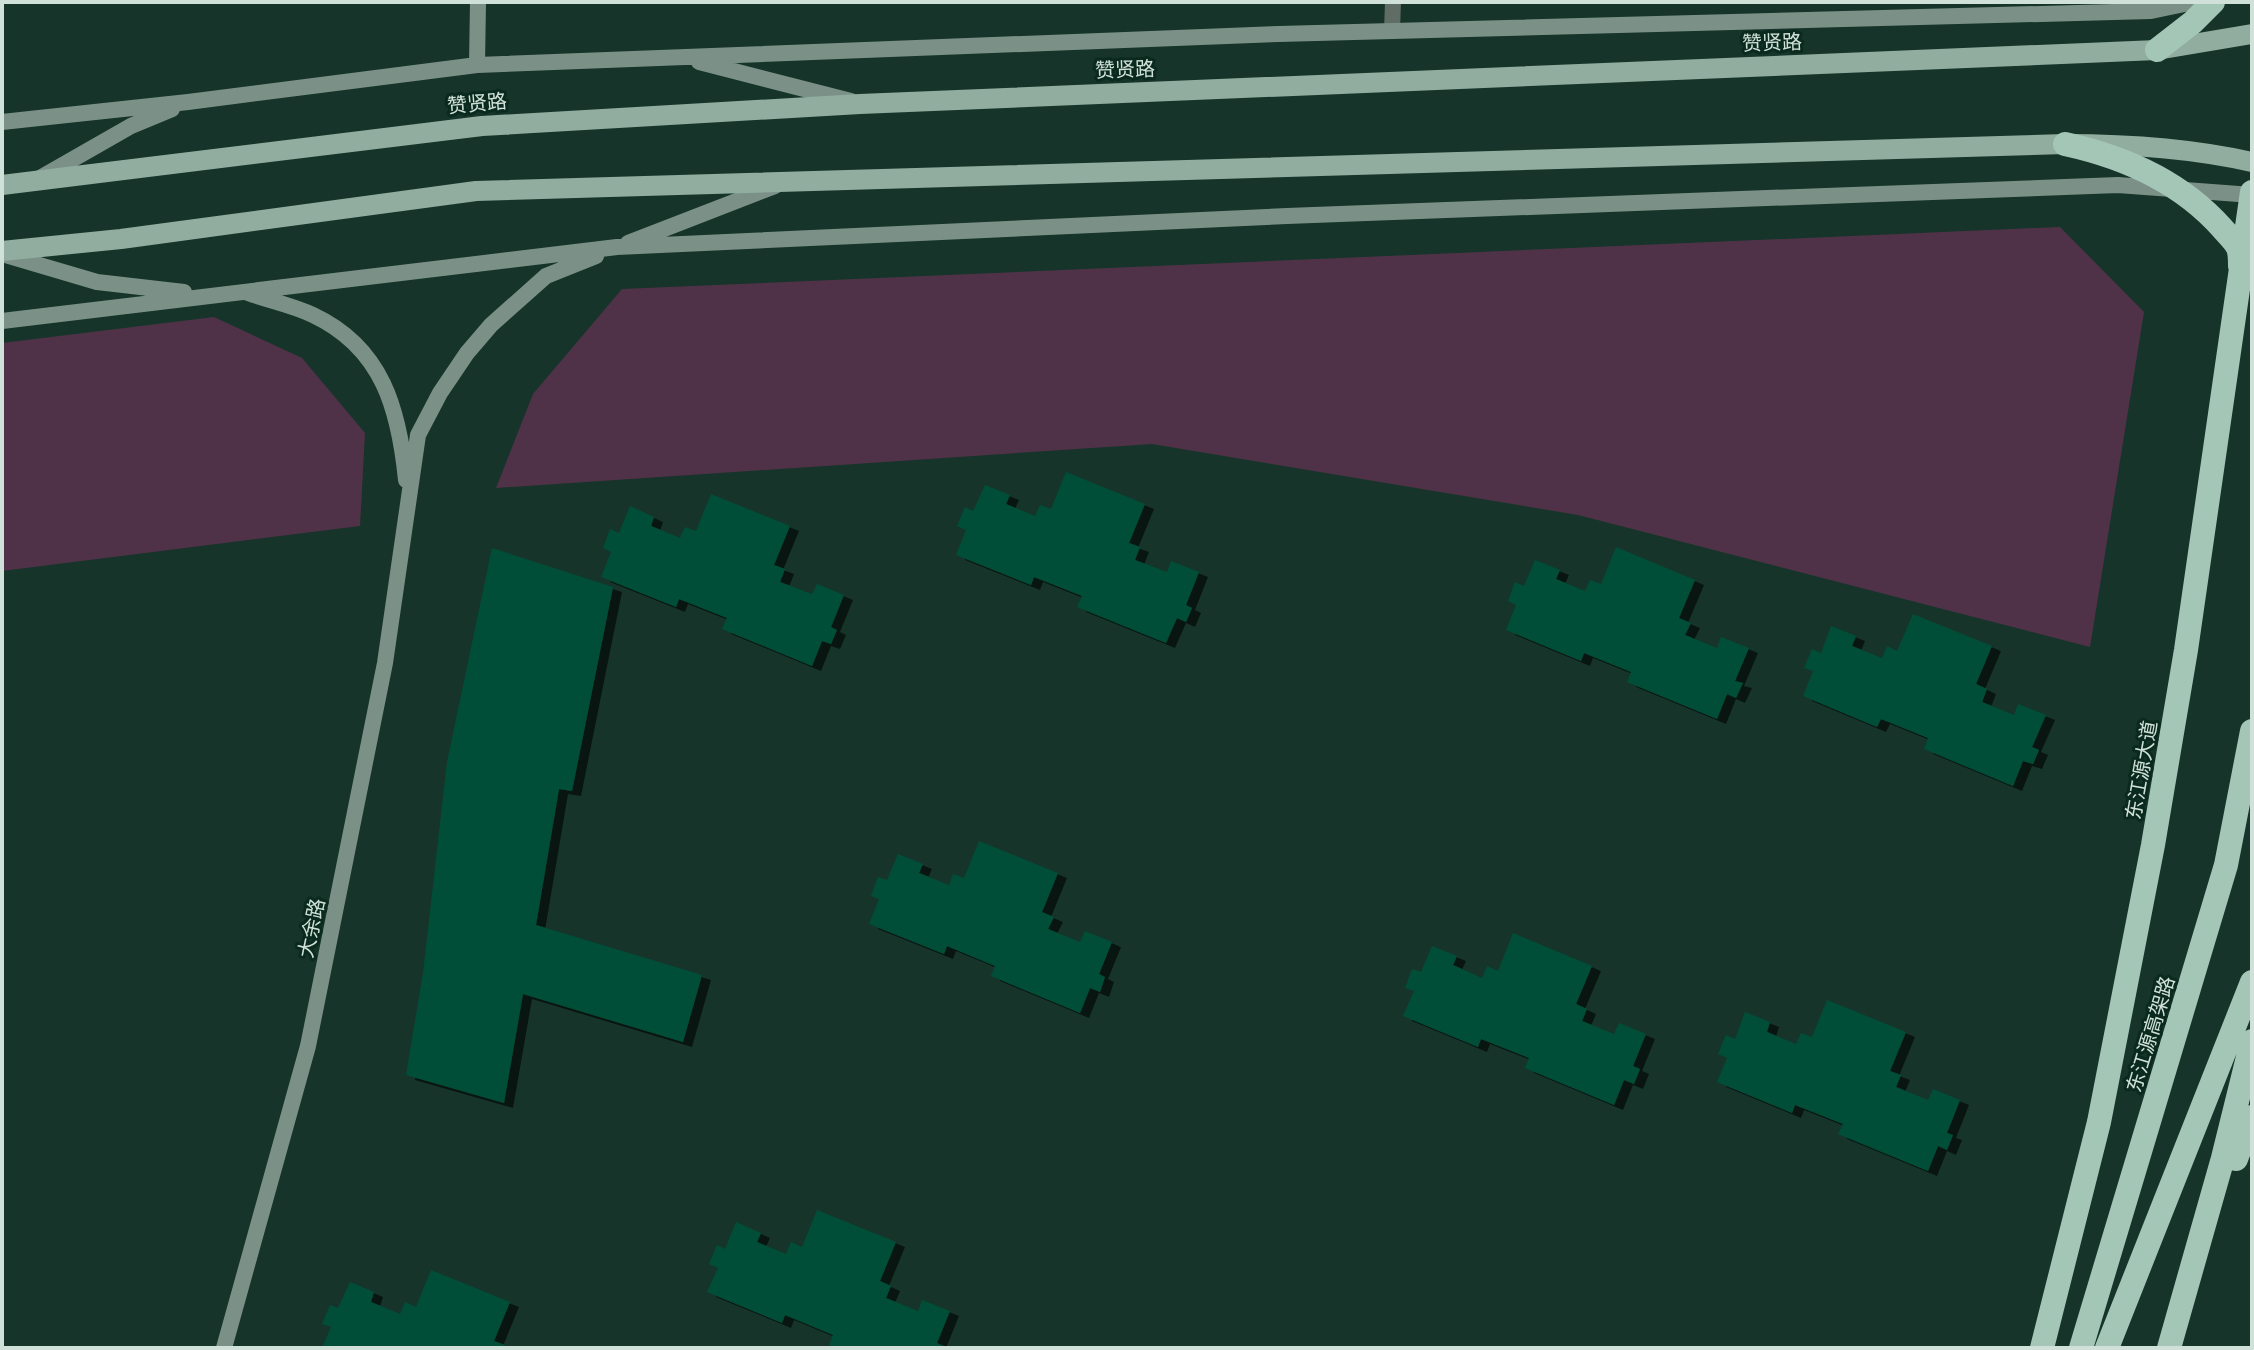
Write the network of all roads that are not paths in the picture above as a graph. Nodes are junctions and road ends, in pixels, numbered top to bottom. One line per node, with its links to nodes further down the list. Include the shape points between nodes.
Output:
1 (478, 2): 9 (street)
2 (1393, 2): 5 (lane)
3 (2194, 2): 5 (street, via 2151,11)
4 (2213, 2): 7 (highway)
5 (1392, 31): 8 (street)
6 (2252, 34): 7 (main road, 赞贤路)
7 (2157, 50): 11 (main road, 赞贤路)
8 (678, 58): 9 (street); 11 (street)
9 (477, 65): 10 (street)
10 (188, 102): 12 (street); 15 (street, via 131,126)
11 (860, 104): 15 (main road, 赞贤路, via 482,126)
12 (2, 122)
13 (2065, 144): 14 (main road, via 2136,144); 16 (main road); 18 (highway, via 2129,162)
14 (2252, 162)
15 (37, 180): 17 (main road, 赞贤路)
16 (785, 182): 20 (street); 21 (main road, via 476,191)
17 (2, 185)
18 (2180, 191): 19 (street); 20 (street, via 2118,185); 22 (highway, via 2237,246)
19 (2252, 194): 22 (highway, 东江源大道)
20 (617, 247): 23 (street); 26 (street, via 546,276 467,353 418,435)
21 (2, 253): 24 (street, via 97,282)
22 (2242, 275): 32 (highway, 东江源大道, via 2153,845 2099,1122)
23 (241, 291): 24 (street); 26 (street, via 317,316 361,350 378,372 399,424)
24 (210, 295): 25 (street)
25 (2, 321)
26 (409, 509): 31 (street, 大余路, via 385,663 308,1046)
27 (2252, 731): 33 (highway, 东江源高架路, via 2226,865)
28 (2252, 982): 34 (highway)
29 (2252, 1041): 35 (highway)
30 (2252, 1117): 35 (highway)
31 (224, 1348)
32 (2042, 1348)
33 (2081, 1348)
34 (2107, 1348)
35 (2166, 1348)

